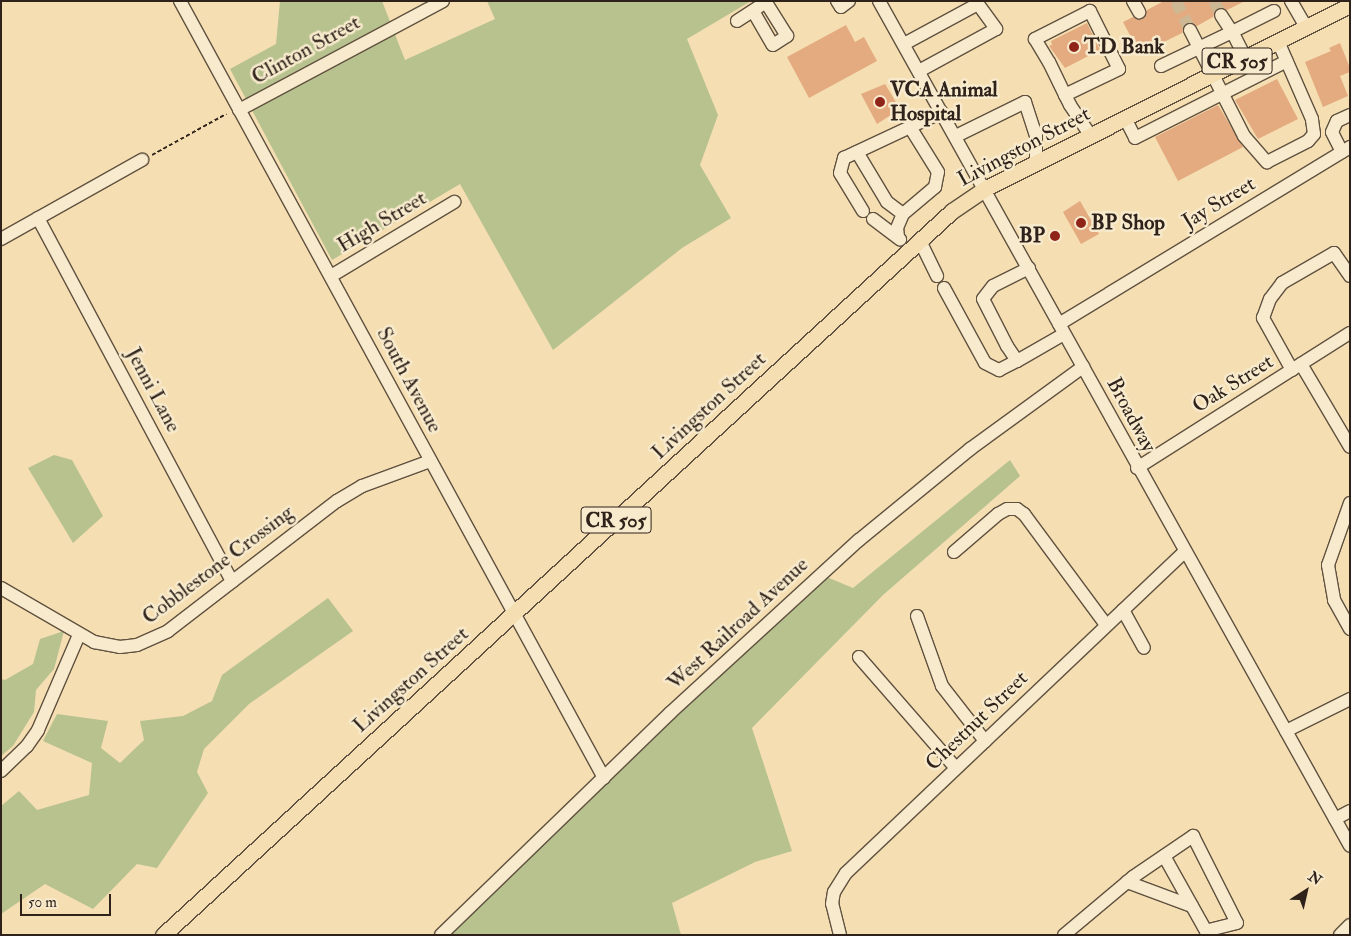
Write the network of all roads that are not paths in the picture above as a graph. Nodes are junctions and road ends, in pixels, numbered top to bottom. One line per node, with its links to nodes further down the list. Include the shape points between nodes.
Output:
1 (180, 1): 13 (street, South Avenue)
2 (193, 1): 13 (street)
3 (443, 1): 9 (street, Clinton Street)
4 (767, 1): 11 (street); 11 (street, via 787,36 773,45)
5 (837, 1): 6 (street, via 841,7)
6 (849, 1)
7 (879, 1): 20 (street, Broadway)
8 (1292, 1): 16 (street)
9 (417, 6): 29 (street, Clinton Street)
10 (1349, 9): 16 (main road, Livingston Street / CR 505)
11 (753, 11): 15 (street)
12 (1274, 11): 18 (street)
13 (187, 14): 29 (street, South Avenue)
14 (1221, 14): 18 (street)
15 (737, 21)
16 (1306, 27): 19 (main road, Livingston Street / CR 505)
17 (1190, 30): 21 (street)
18 (1232, 32): 21 (street); 22 (street)
19 (1278, 41): 22 (main road, Livingston Street / CR 505); 23 (street)
20 (904, 44): 25 (street, Broadway); 25 (street, via 978,4 996,29)
21 (1200, 48): 24 (street); 26 (street)
22 (1245, 57): 26 (main road, Livingston Street / CR 505)
23 (1287, 61): 27 (street); 27 (street, via 1312,119 1314,134 1308,141 1267,162 1244,136)
24 (1161, 66)
25 (919, 71): 30 (street, Broadway)
26 (1214, 73): 27 (street); 32 (main road, Livingston Street / CR 505)
27 (1224, 92): 32 (street, via 1135,138)
28 (1065, 95): 28 (street, via 1034,40 1090,11 1119,69); 34 (street)
29 (233, 112): 51 (street, South Avenue)
30 (942, 112): 33 (street); 35 (street, Broadway)
31 (1350, 115): 36 (street, via 1337,121 1332,132)
32 (1125, 118): 34 (main road, Livingston Street / CR 505)
33 (910, 127): 37 (street); 42 (street, via 938,172 935,187)
34 (1090, 135): 39 (main road, Livingston Street / CR 505)
35 (956, 136): 39 (street, via 1025,102 1036,135); 40 (street, Broadway)
36 (1346, 149): 54 (street, Jay Street)
37 (857, 152): 42 (street, via 887,202); 44 (street, via 844,158 840,173 868,215)
38 (142, 160): 43 (street)
39 (1036, 162): 40 (main road, Livingston Street / CR 505)
40 (986, 188): 47 (main road, Livingston Street / CR 505, via 952,211); 49 (street, Broadway)
41 (454, 202): 51 (street, High Street)
42 (898, 210): 44 (street); 45 (street)
43 (38, 218): 46 (street); 65 (street, Jenni Lane)
44 (889, 228): 45 (street)
45 (898, 238): 47 (street)
46 (1, 239)
47 (915, 245): 50 (street); 68 (main road, Livingston Street / CR 505)
48 (1345, 260): 52 (street); 58 (street, via 1334,253 1282,283 1270,299 1263,318)
49 (1029, 268): 54 (street, Broadway); 56 (street, via 993,286 983,300)
50 (934, 271)
51 (331, 276): 60 (street, South Avenue)
52 (1350, 276)
53 (944, 288): 56 (street, Jay Street, via 985,363 999,370)
54 (1062, 329): 56 (street, Jay Street); 57 (street, Broadway)
55 (1350, 333): 58 (street, Oak Street)
56 (1017, 361)
57 (1082, 367): 61 (street, Broadway); 80 (street, West Railroad Avenue, via 970,449 860,540)
58 (1296, 367): 59 (street); 61 (street, Oak Street)
59 (1350, 447)
60 (430, 461): 65 (street, Cobblestone Crossing, via 362,486 337,501); 68 (street, South Avenue)
61 (1137, 468): 64 (street, Broadway)
62 (1350, 503): 71 (street, via 1328,565 1334,600)
63 (954, 552): 70 (street, via 998,514 1017,509 1024,514)
64 (1184, 552): 67 (street, Chestnut Street); 76 (street, Broadway)
65 (232, 582): 72 (street, Cobblestone Crossing, via 153,640 120,647 94,642)
66 (1, 588): 72 (street, Cobblestone Crossing)
67 (1123, 610): 70 (street, Chestnut Street); 73 (street)
68 (514, 614): 80 (street, South Avenue); 88 (main road, Livingston Street / CR 505)
69 (917, 616): 77 (street, via 942,686)
70 (1106, 625): 77 (street, Chestnut Street)
71 (1350, 629)
72 (79, 635): 79 (street, via 38,730 27,746)
73 (1144, 648)
74 (859, 657): 78 (street)
75 (1350, 699): 76 (street)
76 (1286, 731): 82 (street, Broadway)
77 (984, 741): 78 (street, Chestnut Street)
78 (956, 768): 90 (street, Chestnut Street, via 839,882 832,904)
79 (1, 771)
80 (604, 778): 89 (street, West Railroad Avenue)
81 (1350, 811): 82 (street)
82 (1335, 819): 83 (street, Broadway)
83 (1350, 846)
84 (1164, 856): 85 (street); 86 (street); 86 (street, via 1193,836 1238,923 1206,931)
85 (1127, 882): 86 (street); 91 (street)
86 (1192, 906)
87 (1350, 925): 92 (street)
88 (163, 935)
89 (441, 935)
90 (840, 935)
91 (1064, 935)
92 (1340, 935)

